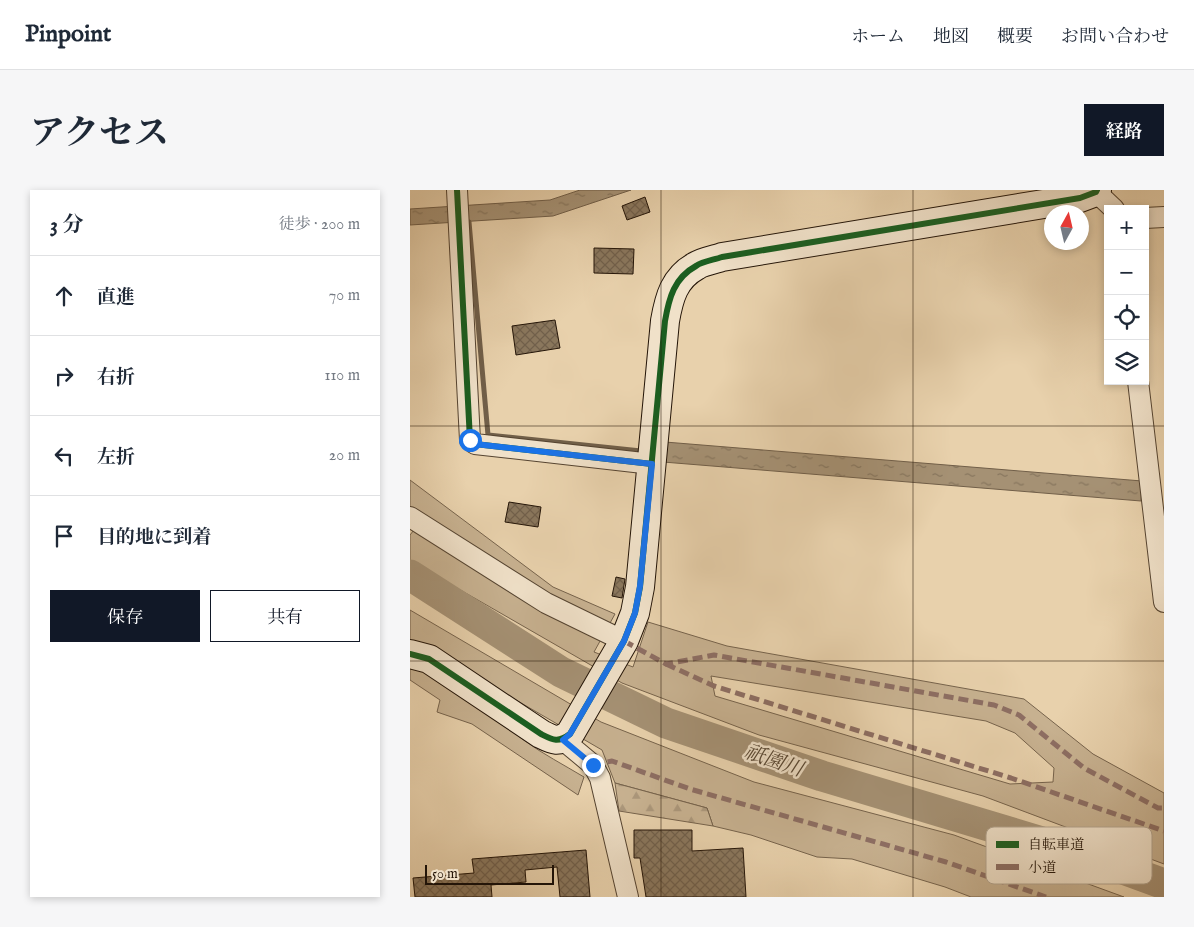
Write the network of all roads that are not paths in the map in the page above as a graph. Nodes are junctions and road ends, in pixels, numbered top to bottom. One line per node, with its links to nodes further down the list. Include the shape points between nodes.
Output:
1 (457, 194): 6 (street, via 470,440 475,444)
2 (1102, 197): 6 (street, via 722,257 696,265 678,281 670,297)
3 (1164, 217): 4 (street)
4 (1149, 218)
5 (1138, 385): 8 (street)
6 (652, 464): 9 (street, via 640,586 635,613)
7 (410, 517): 9 (street, via 546,603)
8 (1164, 602)
9 (624, 641): 11 (street)
10 (410, 654): 11 (street, via 429,659 541,734 554,740)
11 (567, 737): 12 (street, via 593,765 600,778)
12 (628, 897)

